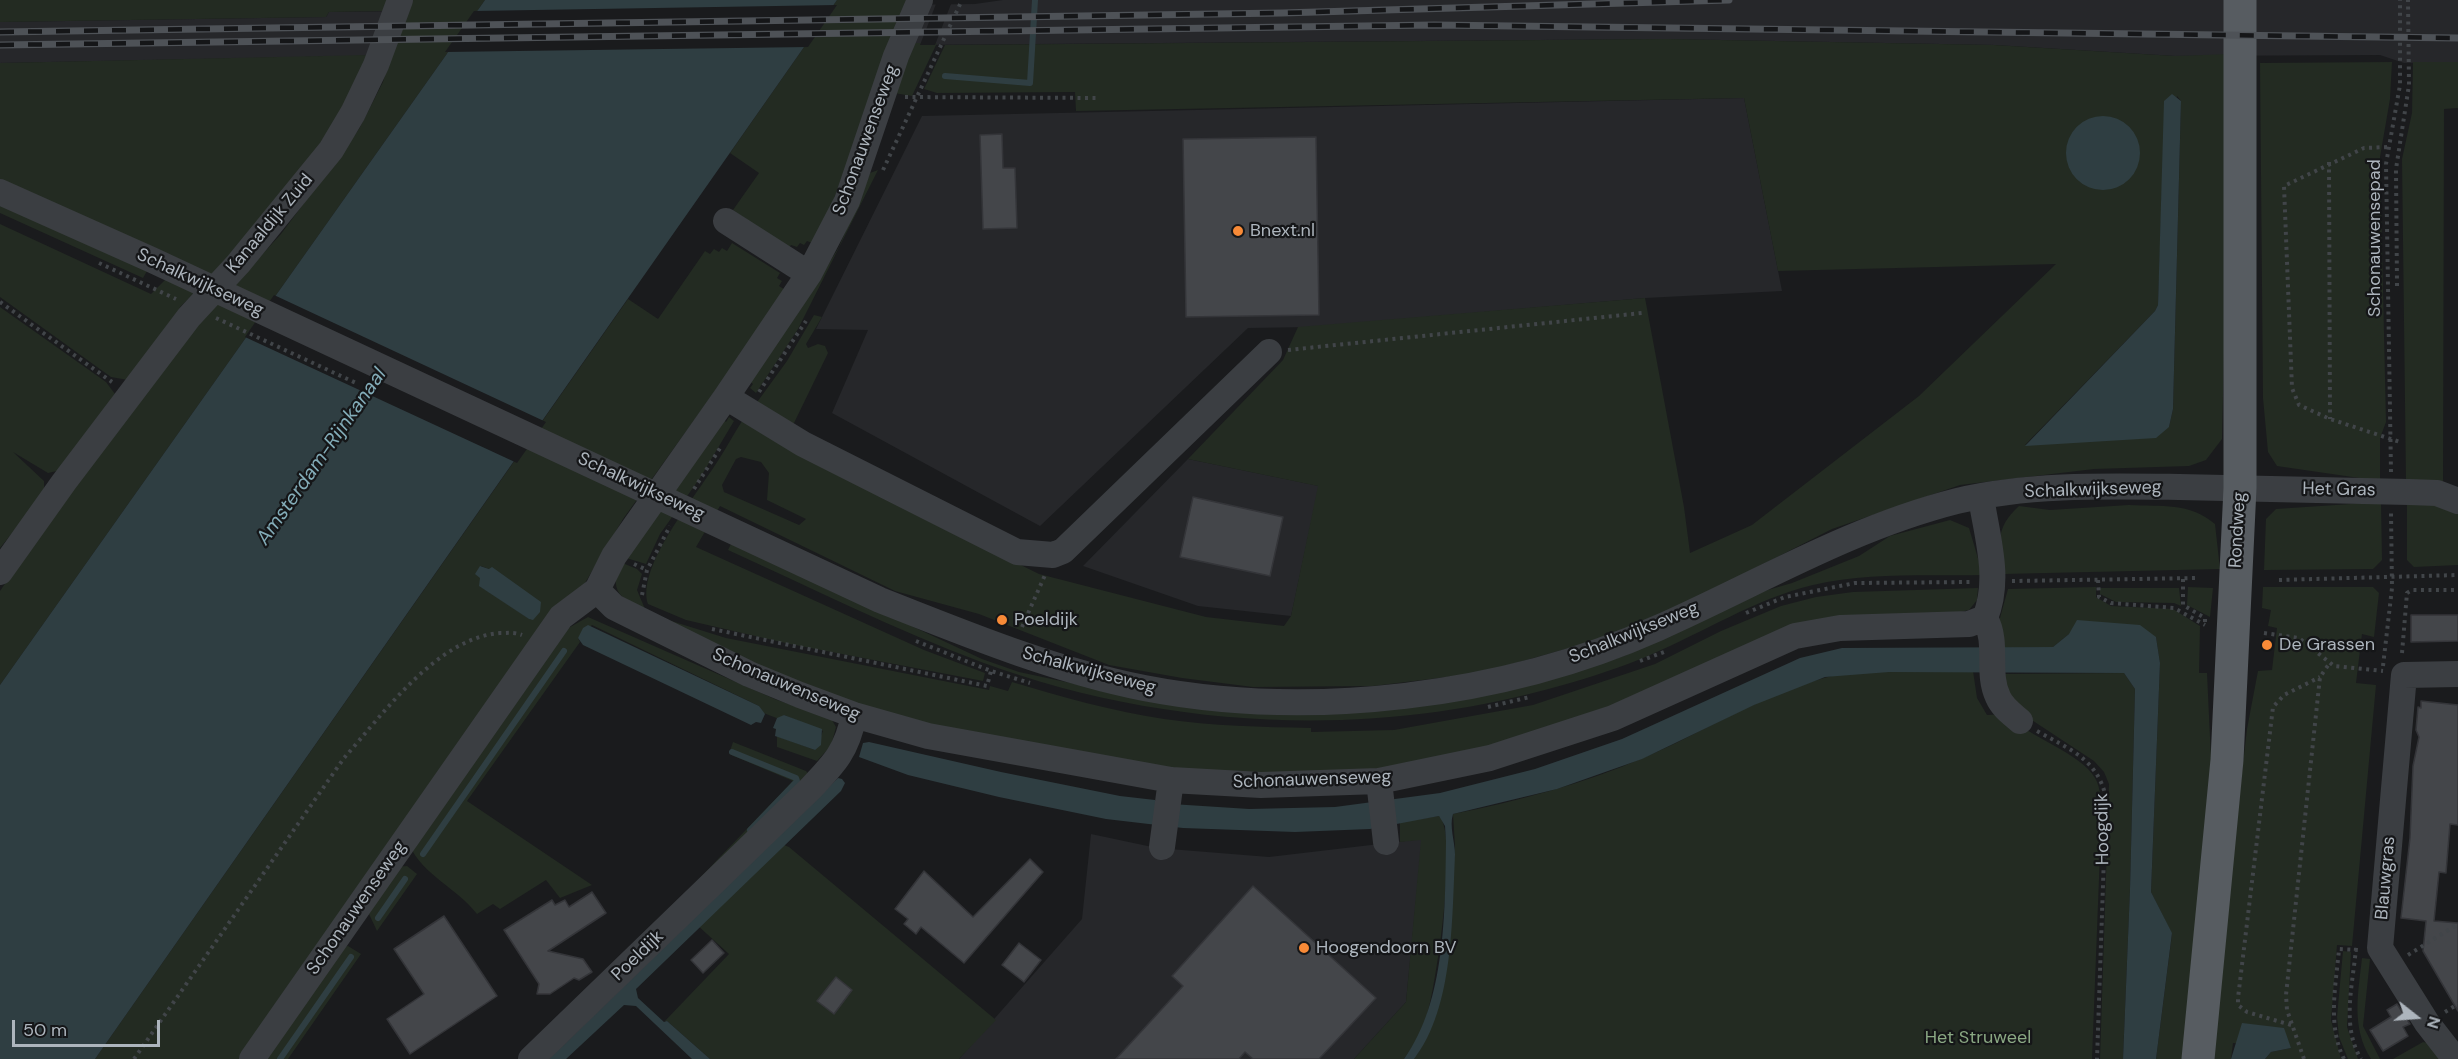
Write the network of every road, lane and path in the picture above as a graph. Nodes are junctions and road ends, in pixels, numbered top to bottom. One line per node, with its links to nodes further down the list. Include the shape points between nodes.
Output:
1 (400, 0): 17 (street, Kanaaldijk Zuid, via 376,65 331,150 238,264 189,316)
2 (920, 0): 6 (street, Schonauwenseweg)
3 (2240, 0): 23 (main road, Rondweg)
4 (2400, 0): 8 (path, Schonauwensepad, via 2400,86)
5 (2408, 0): 13 (path, via 2409,85 2396,169)
6 (883, 95): 7 (path); 12 (street, Schonauwenseweg, via 847,201)
7 (1100, 98)
8 (2387, 147): 9 (path, via 2364,148); 20 (path, Schonauwensepad)
9 (2330, 162): 19 (path); 19 (path, via 2284,186 2292,388 2299,405)
10 (0, 192): 25 (street, Schalkwijkseweg, via 880,600 1060,667 1145,688 1313,704 1437,691 1510,677 1591,655 1658,628 1874,526)
11 (726, 221): 12 (street)
12 (809, 274): 18 (street, Schonauwenseweg)
13 (2397, 286)
14 (0, 302): 17 (path)
15 (1642, 313): 16 (path)
16 (1269, 352): 18 (street, via 1063,551 1053,555 1017,552 803,444)
17 (129, 396): 28 (street, Kanaaldijk Zuid)
18 (726, 397): 37 (street, Schonauwenseweg, via 614,556)
19 (2330, 419): 20 (path)
20 (2390, 438): 21 (path); 22 (path, Schonauwensepad)
21 (2400, 442)
22 (2391, 476)
23 (2240, 489): 24 (street, Het Gras); 25 (street, Schalkwijkseweg, via 2111,486); 64 (main road, Rondweg, via 2227,760)
24 (2451, 493)
25 (1981, 497): 36 (street)
26 (2391, 503): 31 (path)
27 (647, 570): 39 (path)
28 (0, 572)
29 (1045, 574): 41 (path)
30 (2458, 575): 31 (path)
31 (2392, 577): 35 (path); 47 (path)
32 (2199, 578): 33 (path)
33 (2183, 579): 34 (path); 34 (path, via 2183,605 2205,618 2205,625 2174,608 2110,603 2099,597)
34 (2098, 580): 36 (path)
35 (2279, 580)
36 (1994, 582): 40 (street, via 1992,603)
37 (597, 590): 44 (street, Schonauwenseweg, via 561,617); 50 (street, Schonauwenseweg, via 614,607 749,674)
38 (2458, 590): 47 (path, via 2407,593 2402,659)
39 (643, 599)
40 (1985, 618): 51 (street, via 1994,643 1998,699); 53 (street, Schonauwenseweg, via 1969,624 1840,628 1795,636 1613,718)
41 (1022, 627)
42 (707, 628): 46 (path, Schonauwenseweg, via 987,686)
43 (2264, 633): 45 (path, via 2299,638)
44 (542, 644): 60 (path, via 515,632 480,635 457,645 427,668 344,758); 61 (street, Schonauwenseweg)
45 (2329, 664): 47 (path); 49 (path)
46 (991, 671)
47 (2394, 673): 48 (street); 58 (street, Blauwgras, via 2380,948)
48 (2458, 674)
49 (2320, 677): 59 (path, via 2286,995); 59 (path, via 2284,695 2273,707 2238,998 2238,1005 2247,1012)
50 (854, 715): 52 (street, Schonauwenseweg, via 928,736); 62 (street, Poeldijk, via 842,756)
51 (2020, 721): 63 (path, Hoogdijk, via 2092,765 2103,786 2106,814)
52 (1170, 789): 53 (street, Schonauwenseweg, via 1261,785); 55 (street)
53 (1380, 790): 54 (street)
54 (1386, 835)
55 (1164, 838)
56 (2458, 924): 58 (path)
57 (2356, 950): 66 (path, via 2339,949 2334,1015)
58 (2391, 965): 67 (street, Blauwgras)
59 (2291, 1025): 65 (path)
60 (134, 1059)
61 (252, 1059)
62 (531, 1059)
63 (2097, 1059)
64 (2198, 1059)
65 (2304, 1059)
66 (2344, 1059)
67 (2455, 1059)

